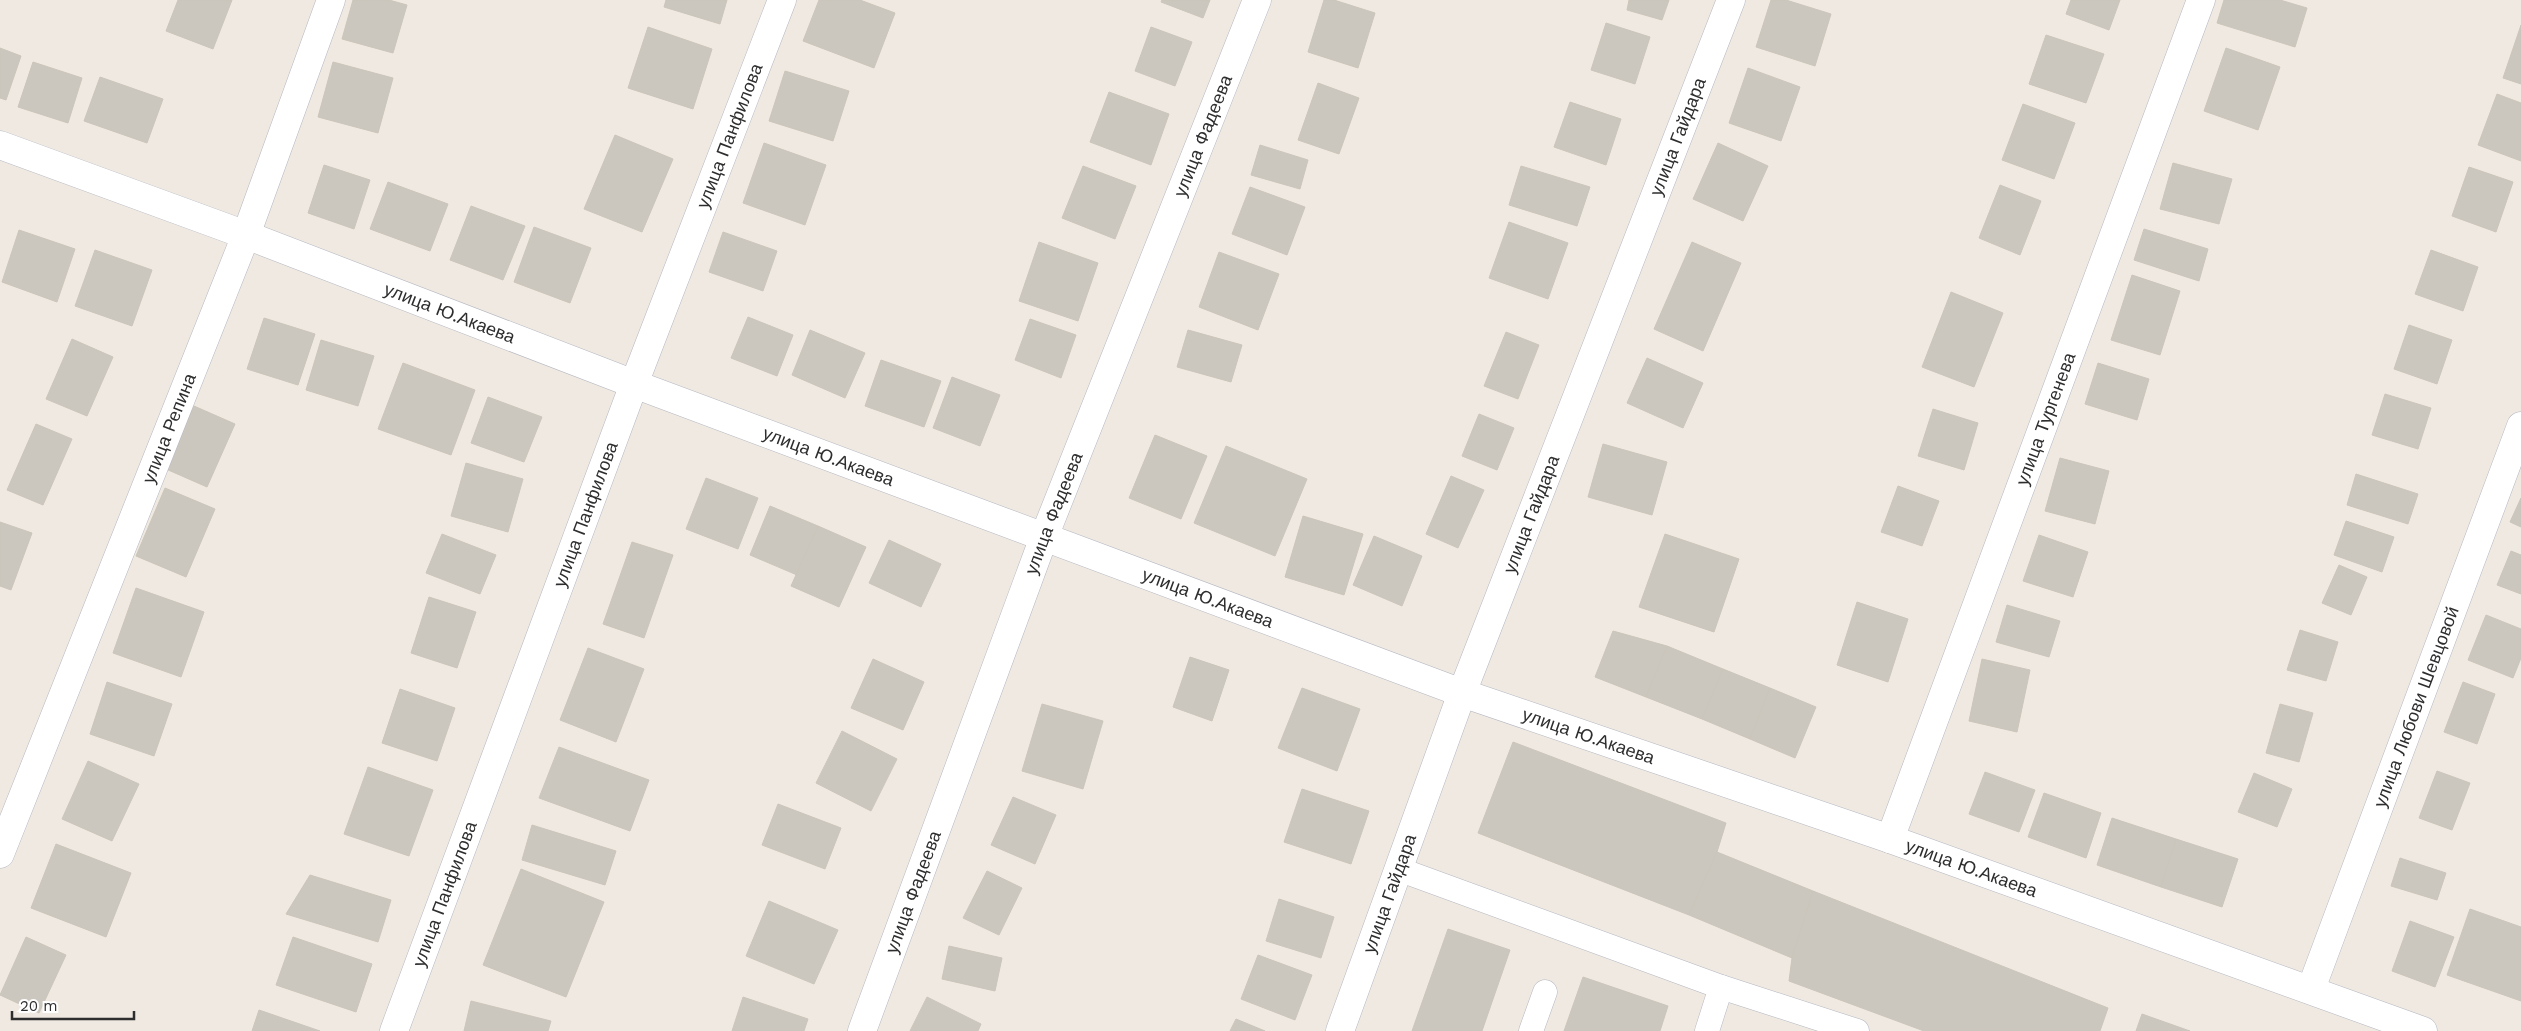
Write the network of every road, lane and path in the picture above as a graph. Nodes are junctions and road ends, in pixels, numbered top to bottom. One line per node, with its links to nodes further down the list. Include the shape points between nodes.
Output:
1 (331, 0): 7 (street, улица Репина)
2 (782, 0): 8 (street, улица Панфилова)
3 (1256, 0): 10 (street, улица Фадеева)
4 (1730, 0): 11 (street, улица Гайдара)
5 (2201, 0): 12 (street, улица Тургенева)
6 (0, 145): 7 (street, улица Ю.Акаева)
7 (246, 235): 8 (street, улица Ю.Акаева); 13 (street, улица Репина)
8 (634, 384): 10 (street, улица Ю.Акаева); 18 (street, улица Панфилова)
9 (2521, 426): 16 (street, улица Любови Шевцовой)
10 (1044, 537): 11 (street, улица Ю.Акаева); 19 (street, улица Фадеева)
11 (1462, 693): 12 (street, улица Ю.Акаева); 14 (street, улица Гайдара)
12 (1890, 839): 16 (street, улица Ю.Акаева)
13 (0, 854)
14 (1398, 869): 15 (lane); 20 (street, улица Гайдара)
15 (1721, 987): 22 (lane); 23 (lane)
16 (2311, 989): 24 (street, улица Ю.Акаева)
17 (1545, 992): 21 (lane)
18 (394, 1031)
19 (862, 1031)
20 (1340, 1031)
21 (1532, 1031)
22 (1707, 1031)
23 (1857, 1031)
24 (2423, 1031)

